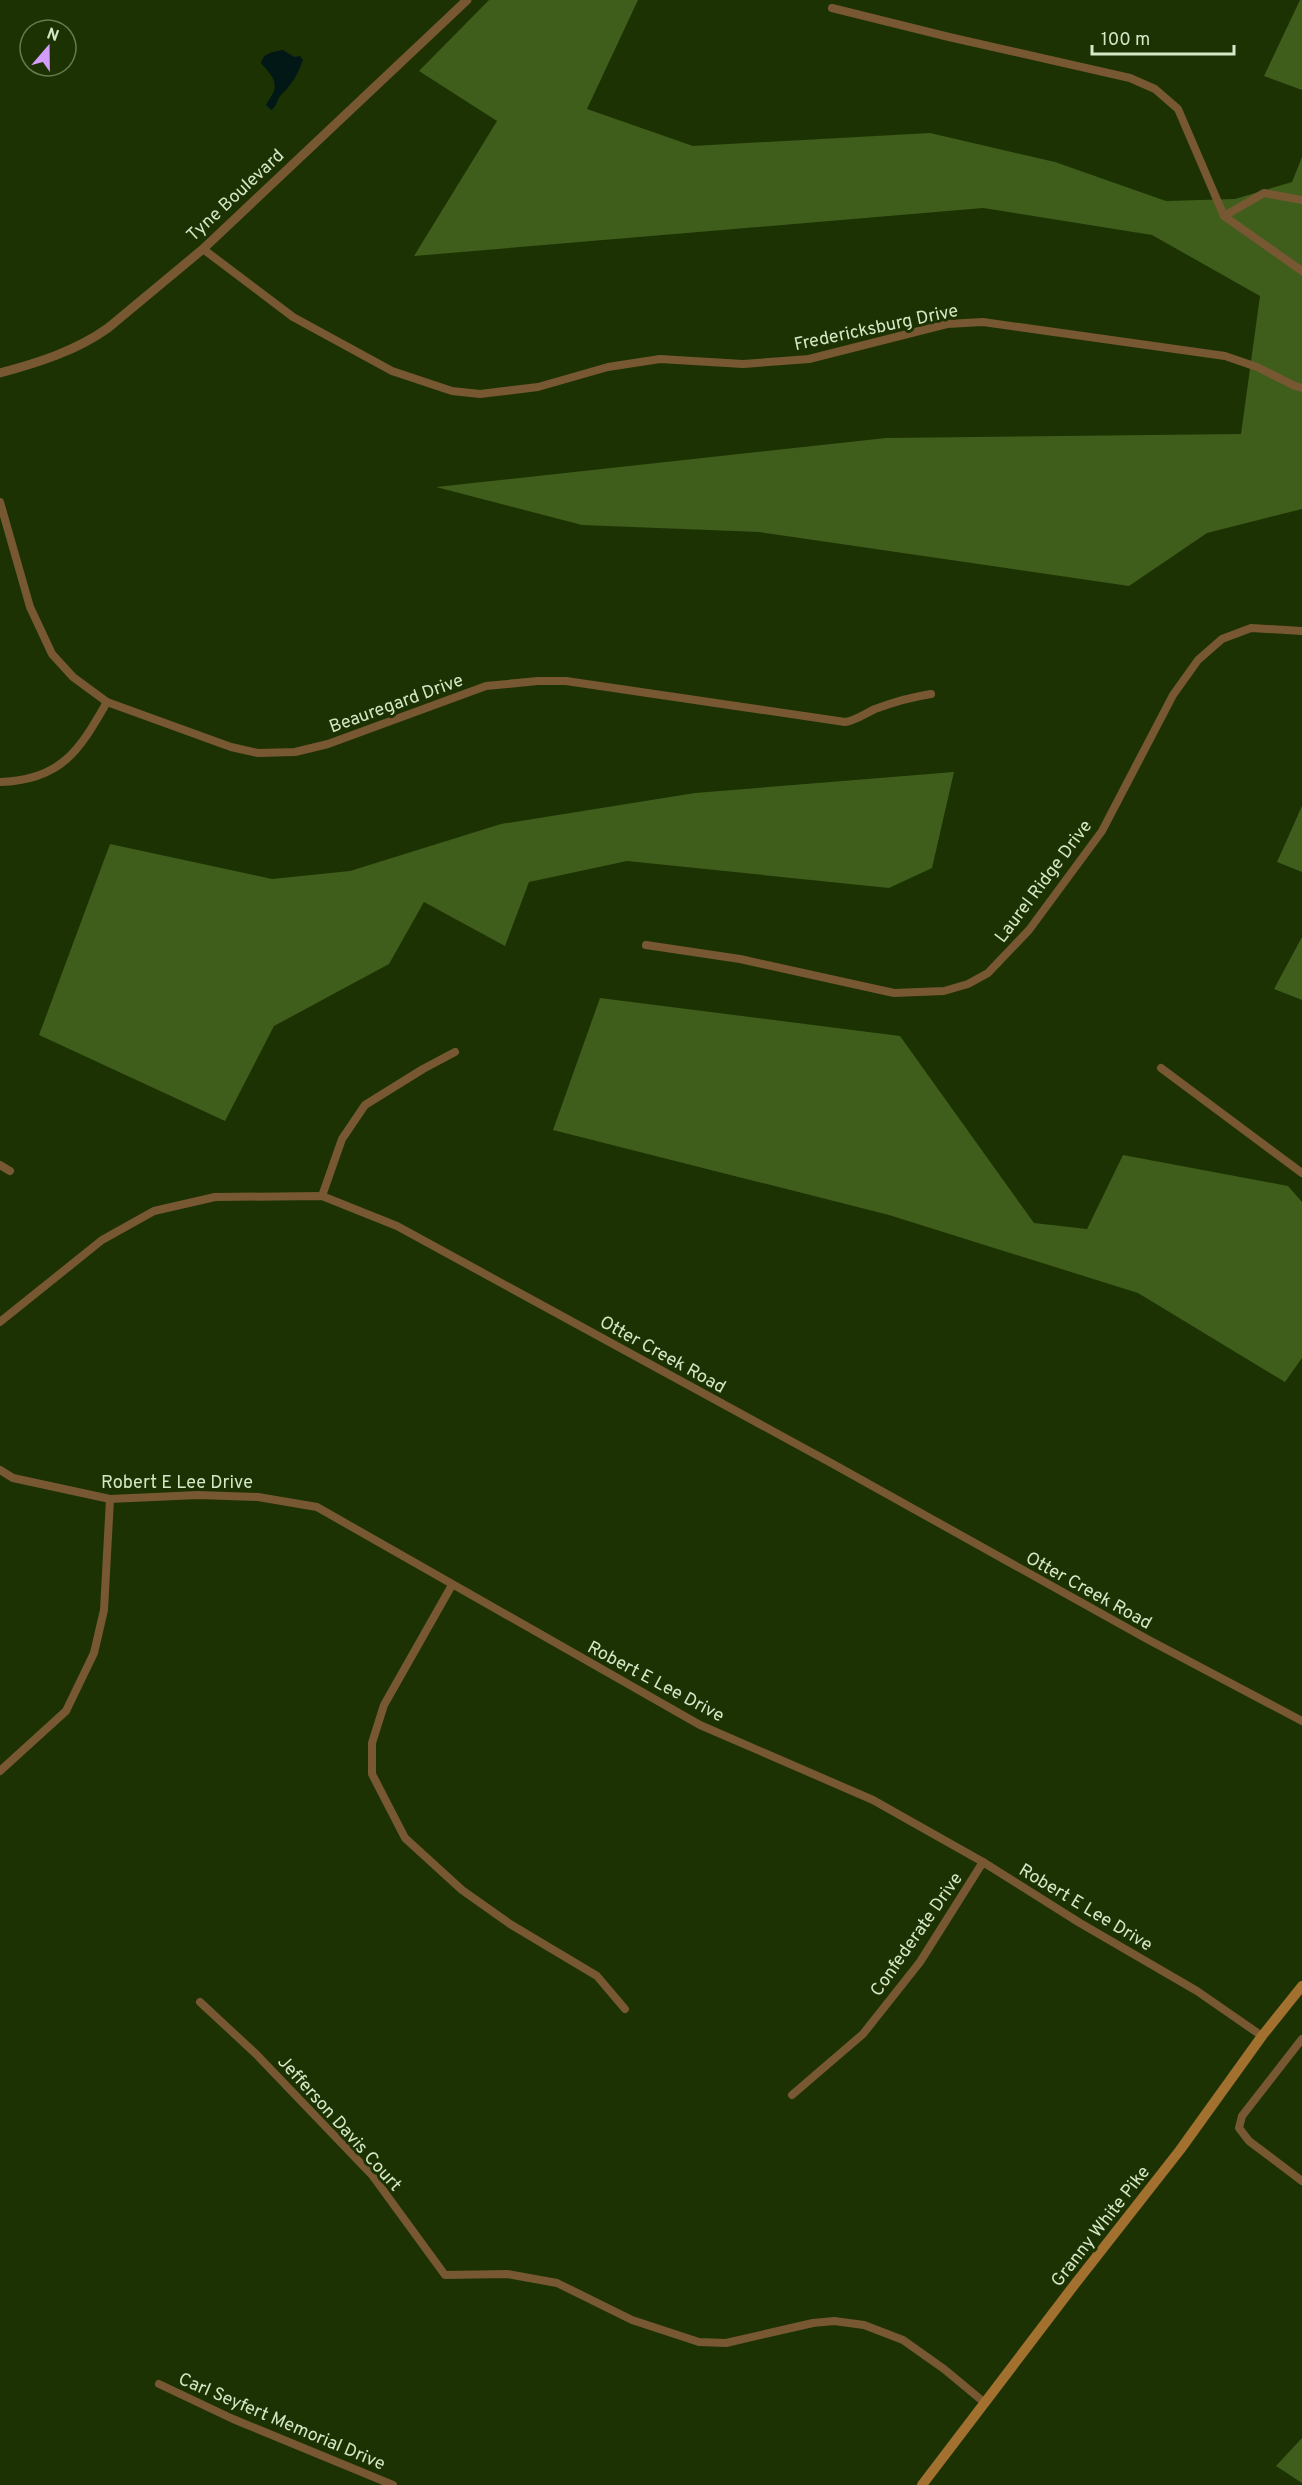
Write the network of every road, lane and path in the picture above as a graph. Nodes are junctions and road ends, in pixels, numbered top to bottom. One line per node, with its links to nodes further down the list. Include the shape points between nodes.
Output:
1 (467, 0): 5 (street, Tyne Boulevard)
2 (832, 8): 4 (street, via 1130,78 1155,89 1183,118)
3 (1302, 200): 4 (street, via 1264,193)
4 (1224, 216): 6 (street)
5 (202, 249): 7 (street, Tyne Boulevard, via 95,338); 8 (street, Fredericksburg Drive, via 293,317 392,371 452,391 502,393 660,358 743,364 810,358 947,324 983,322 1225,356)
6 (1302, 271)
7 (0, 374)
8 (1302, 388)
9 (0, 502): 12 (street, Beauregard Drive, via 30,607 52,654 73,677)
10 (1302, 631): 14 (street, Laurel Ridge Drive, via 1251,628 1222,639 1198,660 1173,695 1102,831 1022,938 988,973 968,984 944,991 894,993 740,959)
11 (931, 693): 12 (street, Beauregard Drive, via 900,700 845,722 566,681 527,682 486,686 328,744 296,752 264,753 231,747)
12 (107, 702): 13 (street, via 70,756 48,773)
13 (0, 782)
14 (646, 945)
15 (455, 1052): 20 (street, via 365,1106 342,1139)
16 (1161, 1068): 19 (street)
17 (0, 1165): 18 (street)
18 (10, 1171)
19 (1302, 1173)
20 (322, 1196): 21 (street, Otter Creek Road, via 215,1197 154,1211 102,1240); 25 (street, Otter Creek Road, via 397,1226)
21 (0, 1322)
22 (0, 1470): 23 (street, Robert E Lee Drive, via 13,1479)
23 (110, 1499): 24 (street, Robert E Lee Drive, via 258,1497 317,1507); 26 (street, via 104,1610 94,1653 66,1711)
24 (452, 1585): 27 (street, Robert E Lee Drive, via 700,1725 873,1800); 30 (street, via 384,1705 372,1743 372,1774 405,1838 477,1901 597,1976)
25 (1302, 1721)
26 (0, 1771)
27 (983, 1862): 31 (street, Robert E Lee Drive, via 1208,1998); 33 (street, Confederate Drive, via 920,1962 863,2034)
28 (1302, 1986): 31 (main road, Granny White Pike)
29 (200, 2002): 36 (street, Jefferson Davis Court, via 256,2054 372,2175 445,2275 507,2274 557,2283 632,2320 699,2342 726,2343 813,2323 842,2321 864,2325 903,2340)
30 (625, 2009)
31 (1262, 2036): 36 (main road, Granny White Pike, via 1180,2150)
32 (1302, 2039): 34 (street, via 1242,2116 1239,2128 1249,2141)
33 (792, 2095)
34 (1302, 2181)
35 (159, 2384): 37 (street, Carl Seyfert Memorial Drive)
36 (985, 2403): 38 (main road, Granny White Pike)
37 (393, 2485)
38 (922, 2485)

